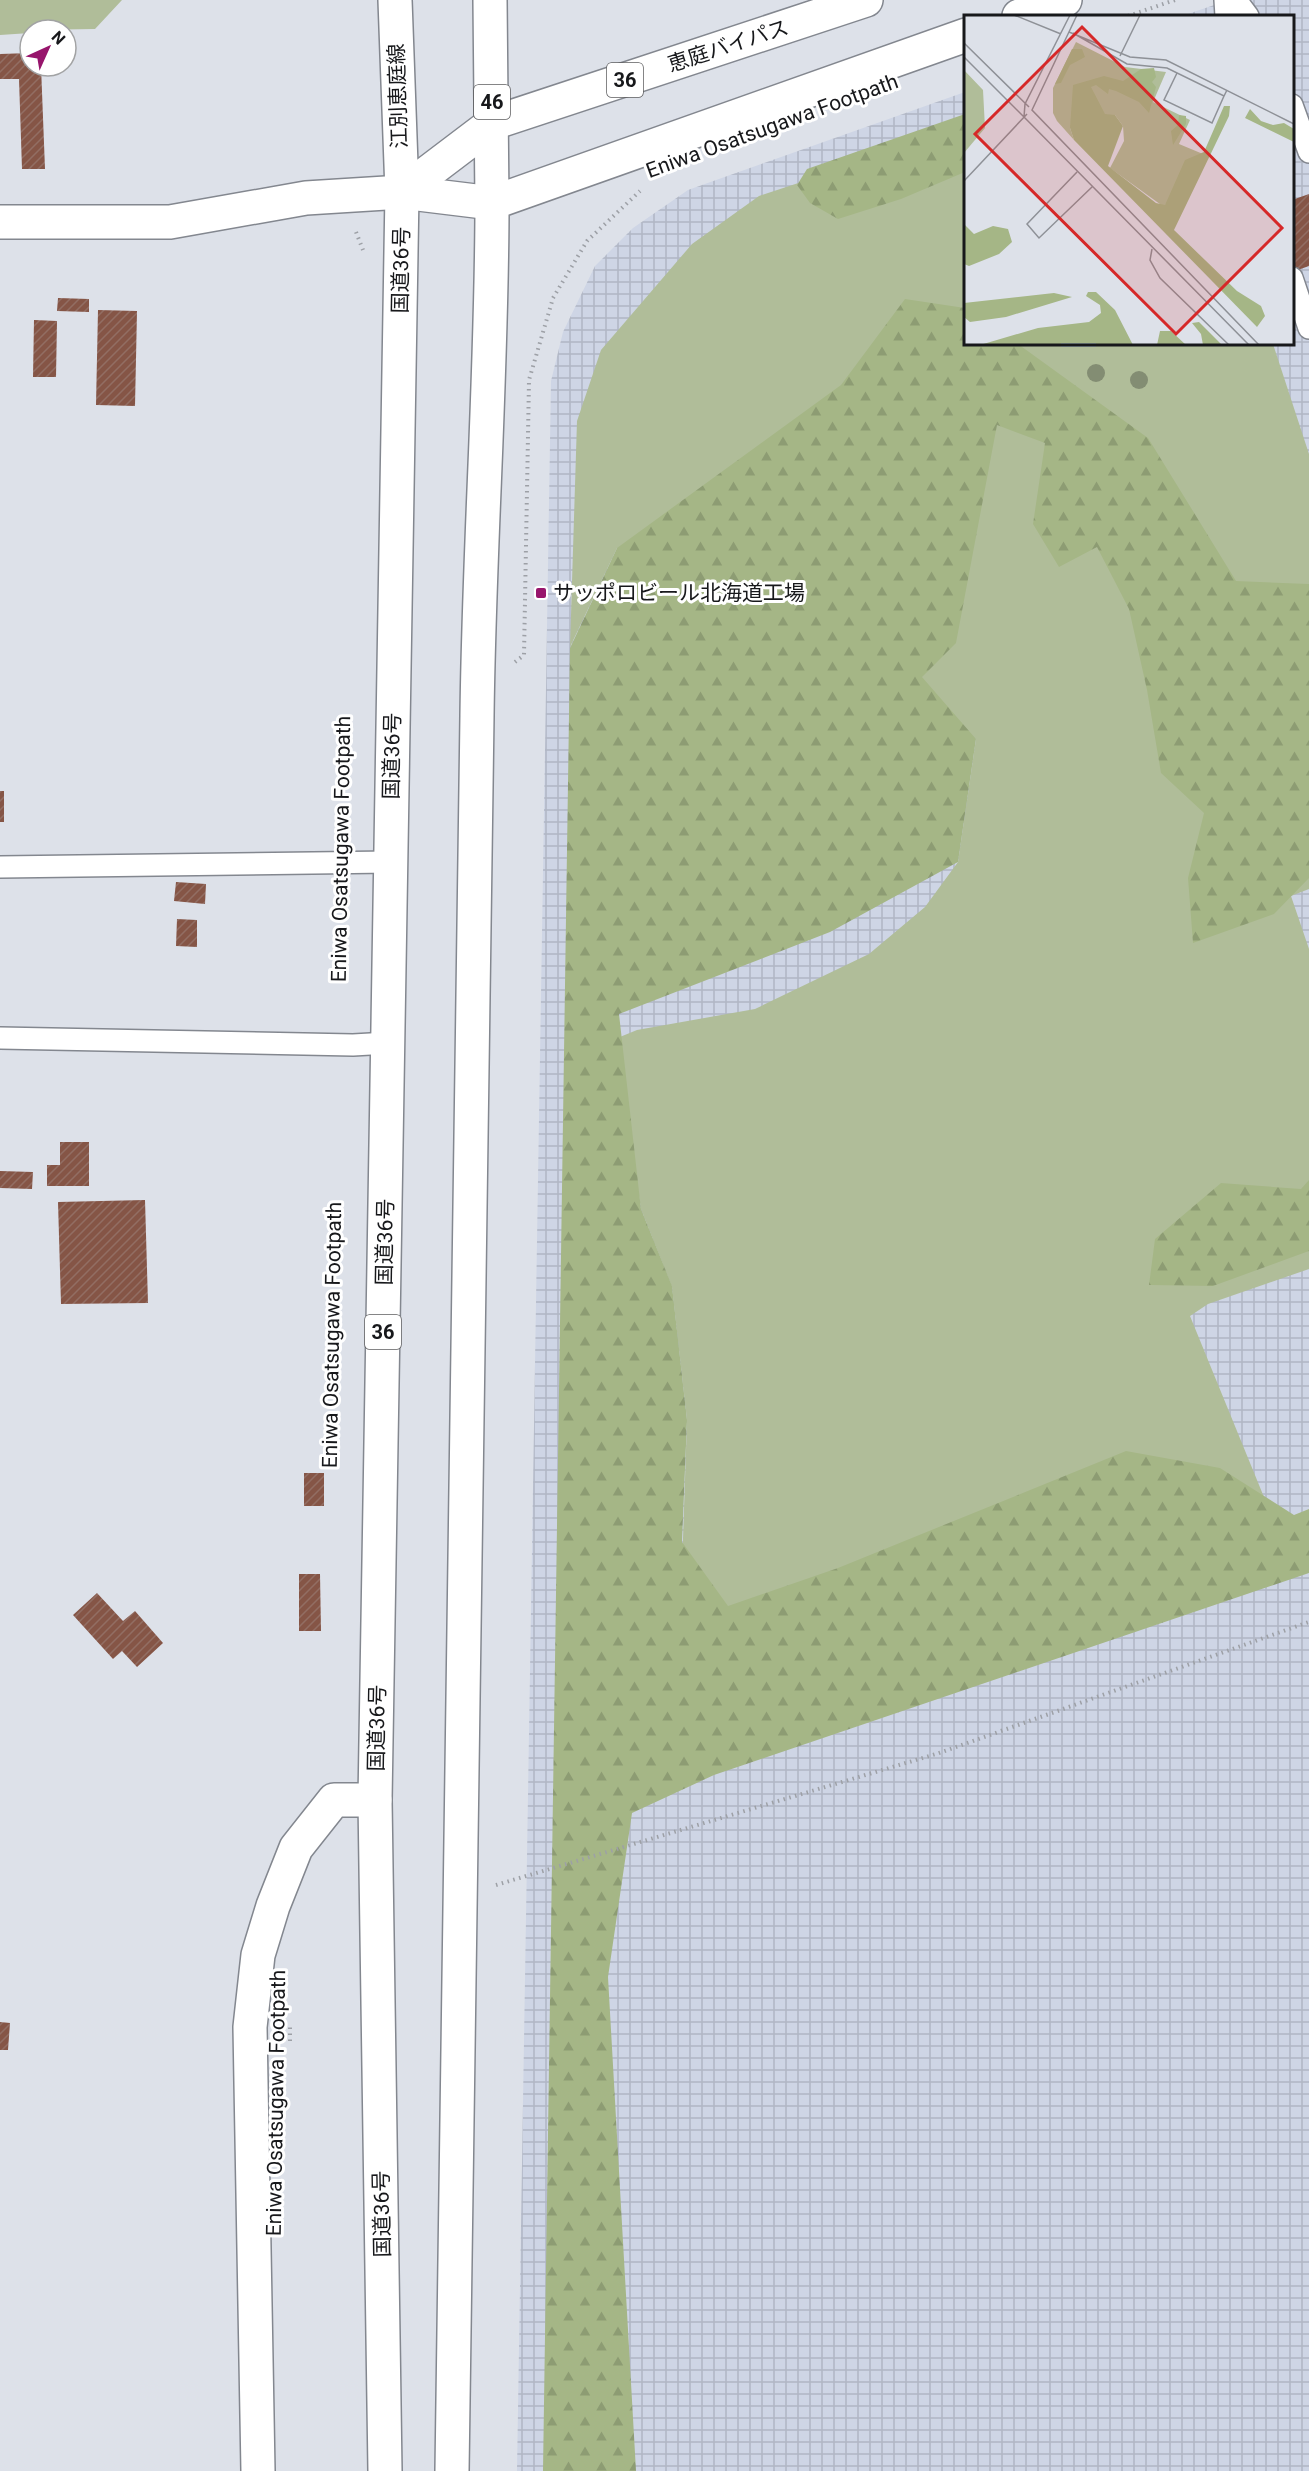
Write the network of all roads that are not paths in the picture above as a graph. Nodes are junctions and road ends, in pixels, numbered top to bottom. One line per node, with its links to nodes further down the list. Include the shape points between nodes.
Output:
1 (395, 0): 14 (main road, 江別恵庭線)
2 (490, 0): 12 (main road, 46)
3 (866, 0): 12 (main road, 恵庭バイパス / 36)
4 (1065, 0): 7 (main road)
5 (1225, 0): 8 (lane)
6 (1236, 0): 9 (lane)
7 (1022, 15)
8 (1226, 15)
9 (1247, 15)
10 (964, 37): 15 (main road)
11 (1294, 108): 13 (lane)
12 (493, 123): 14 (main road, 恵庭バイパス / 36); 15 (main road, 46)
13 (1309, 152)
14 (402, 192): 15 (main road); 16 (main road, via 306,198 170,222); 19 (main road, 国道36号 / 36)
15 (492, 203): 26 (main road, via 492,317 477,688)
16 (0, 222)
17 (1294, 281): 18 (lane)
18 (1309, 328)
19 (391, 862): 20 (lane); 22 (main road, 国道36号 / 36)
20 (0, 867)
21 (0, 1038): 22 (lane)
22 (388, 1043): 23 (main road, 国道36号 / 36)
23 (375, 1800): 24 (main road, via 334,1800 296,1848 258,1955 250,2027); 25 (main road, 国道36号 / 36)
24 (258, 2471)
25 (385, 2471)
26 (452, 2471)

